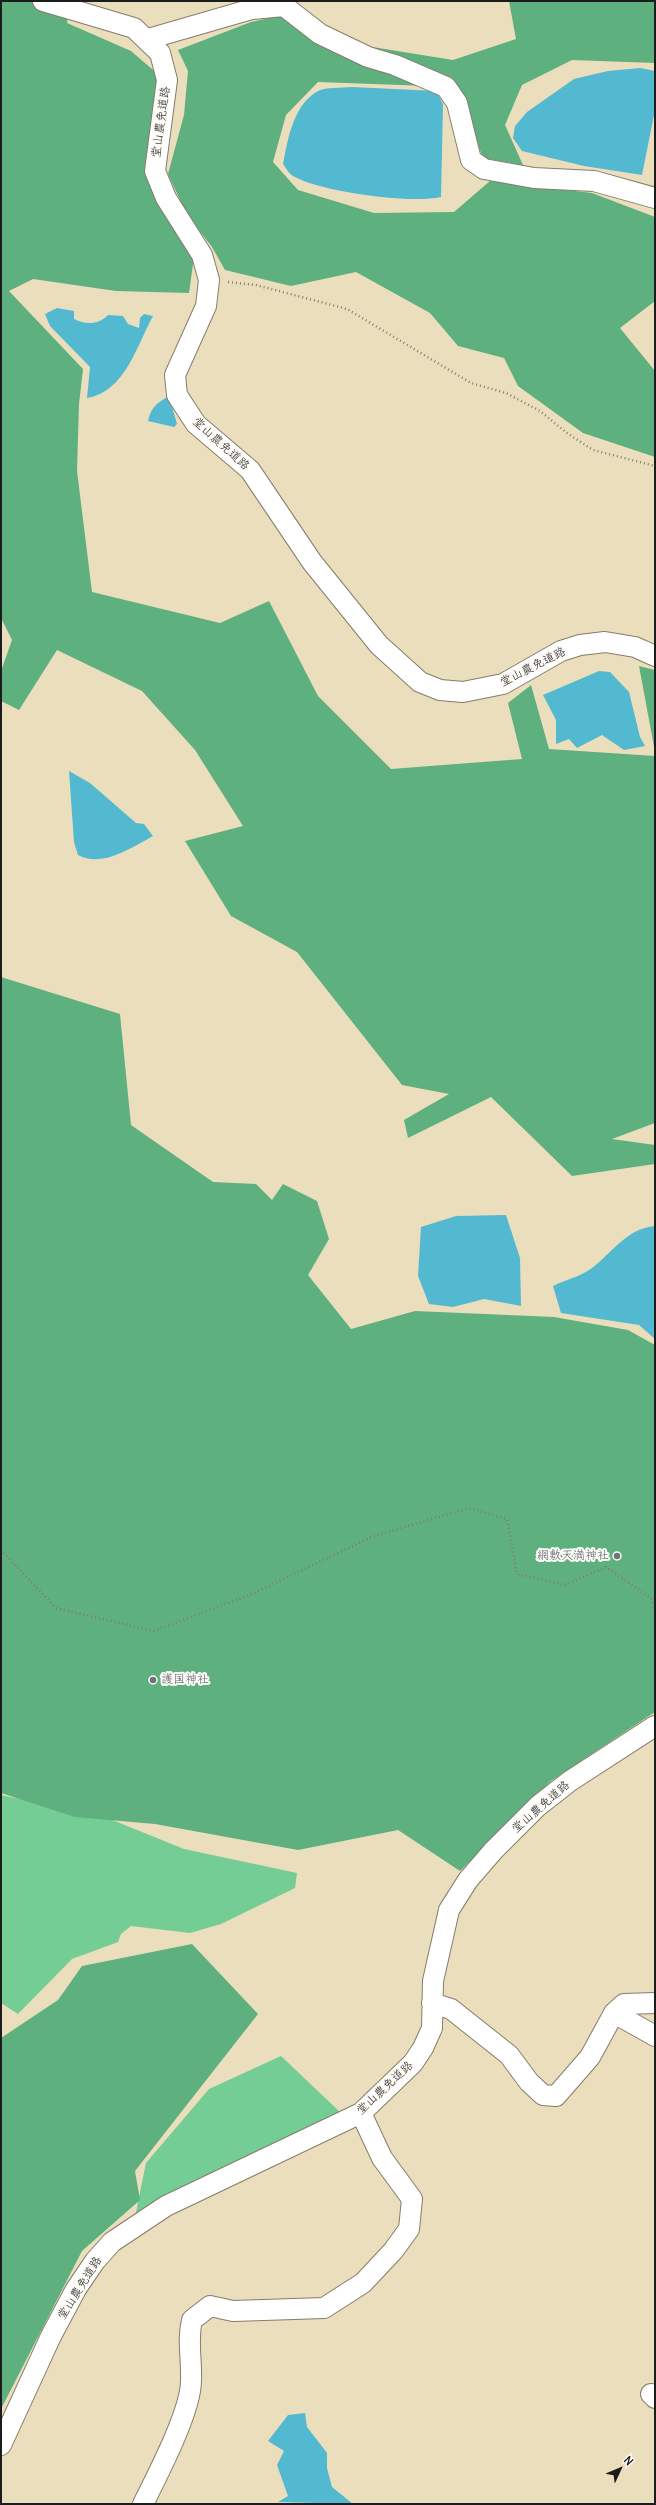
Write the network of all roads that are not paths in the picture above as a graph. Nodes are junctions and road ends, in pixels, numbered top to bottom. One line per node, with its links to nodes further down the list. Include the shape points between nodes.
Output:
1 (43, 1): 2 (street, 堂山農免道路, via 134,28)
2 (148, 39): 3 (street, via 252,9 284,6 320,34 368,57 395,65 446,87 456,103 471,160 484,169 534,178 594,181); 4 (street, 堂山農免道路, via 160,53 167,80 155,171 166,198 202,255 209,280 206,306 175,375 180,400 196,424 250,470 312,562 379,645 420,682 440,690 463,692 503,684 561,651 580,645 605,642 635,647)
3 (655, 198)
4 (655, 656)
5 (655, 1726): 6 (street, 堂山農免道路, via 570,1781 538,1806 468,1880 449,1910 433,1981)
6 (432, 2003): 8 (street, via 451,2009 509,2055 529,2082 543,2095 556,2096 590,2057); 10 (street, 堂山農免道路, via 432,2028 413,2063)
7 (655, 2003): 8 (street, via 624,2004)
8 (614, 2013): 9 (street)
9 (655, 2036)
10 (361, 2113): 11 (street, 堂山農免道路, via 166,2206 112,2242 95,2260 76,2289 51,2336); 12 (street, via 382,2158 412,2199 409,2229 393,2251 363,2283 324,2308 233,2311 210,2306 192,2320 188,2335 192,2382 182,2419)
11 (1, 2445)
12 (143, 2504)

